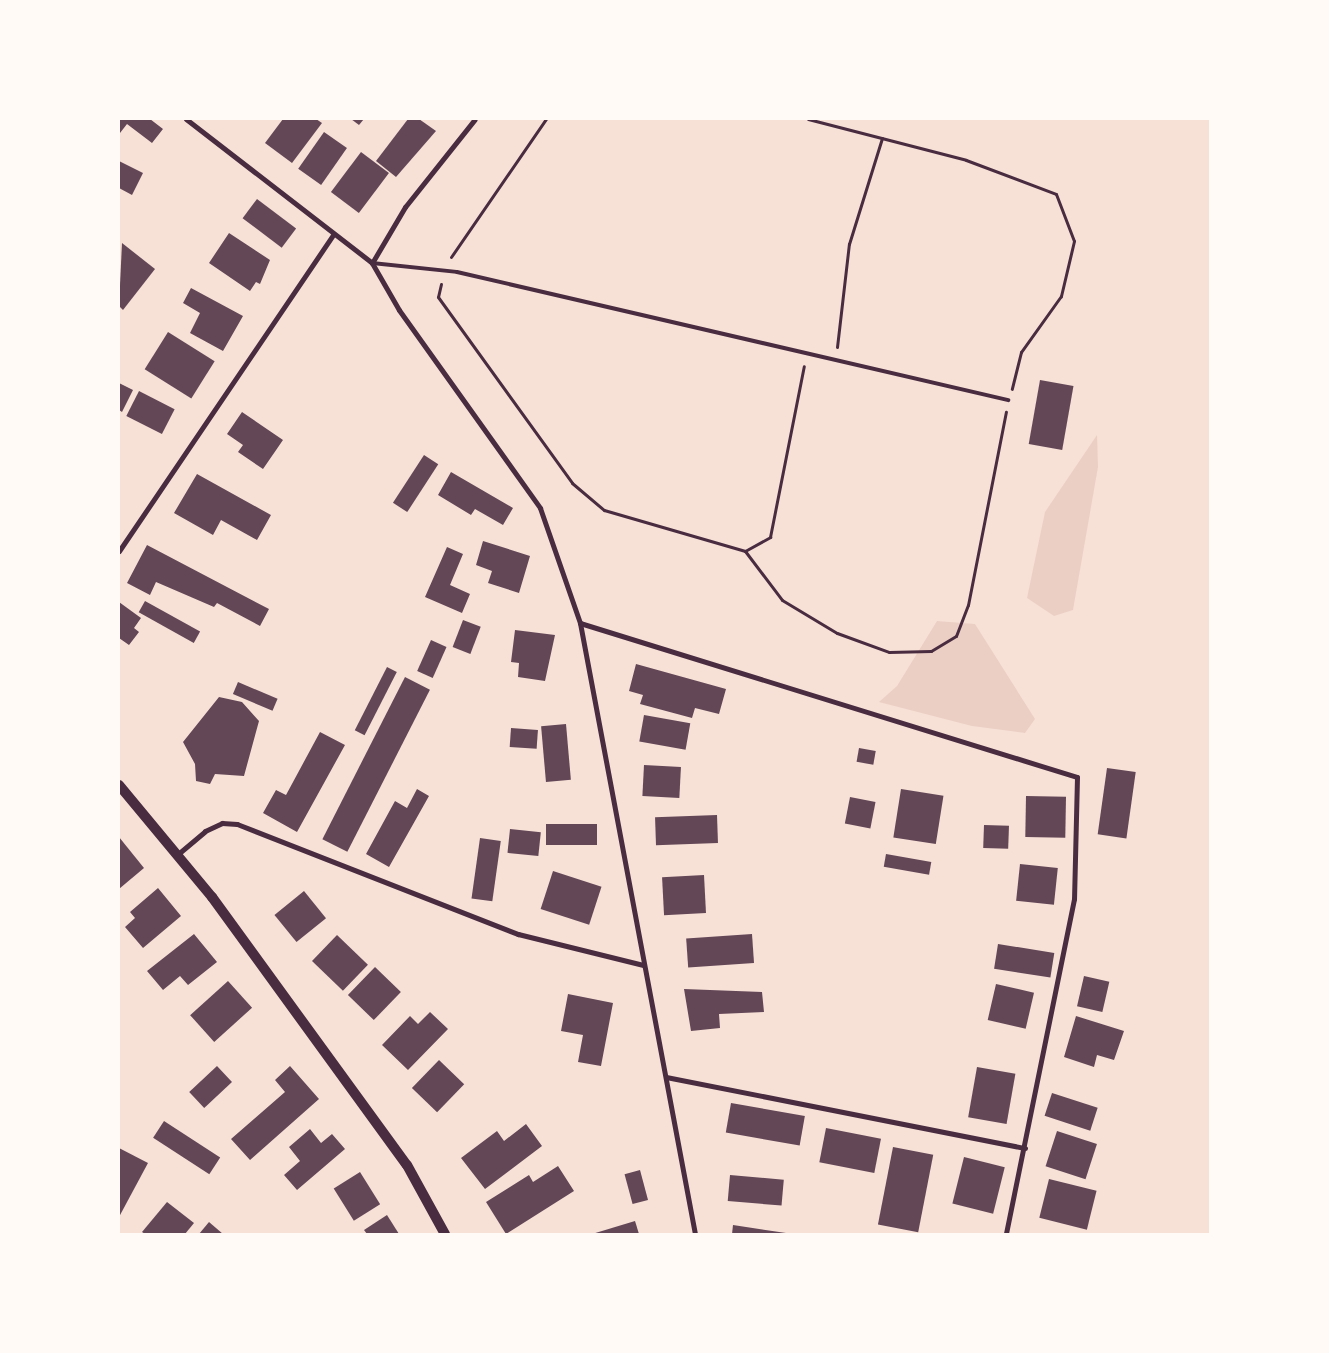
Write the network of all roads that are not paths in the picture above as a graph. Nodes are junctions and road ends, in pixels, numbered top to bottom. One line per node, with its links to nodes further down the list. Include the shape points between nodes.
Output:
1 (186, 119): 3 (street)
2 (475, 119): 4 (street, via 405,207)
3 (333, 235): 4 (street); 6 (street)
4 (372, 263): 5 (lane, via 444,270); 7 (street, via 399,310 540,508)
5 (1008, 400)
6 (119, 551)
7 (580, 622): 10 (street); 12 (street, via 1077,777 1074,899)
8 (119, 785): 9 (main road)
9 (178, 854): 10 (street, via 205,831 222,823 237,824 518,934); 13 (main road, via 407,1165)
10 (643, 965): 11 (street)
11 (666, 1076): 12 (street); 14 (street)
12 (1025, 1148): 15 (street)
13 (445, 1234)
14 (695, 1234)
15 (1006, 1234)

